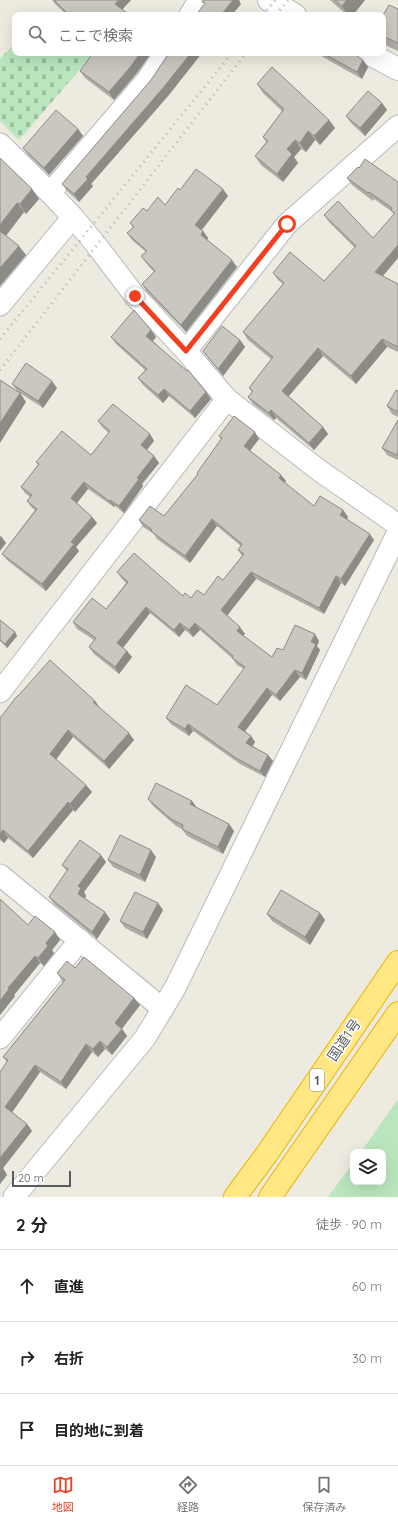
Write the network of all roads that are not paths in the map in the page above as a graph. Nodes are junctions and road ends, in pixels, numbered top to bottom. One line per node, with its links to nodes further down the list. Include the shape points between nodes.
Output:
1 (199, 0): 3 (street)
2 (269, 0): 4 (main road)
3 (192, 12)
4 (290, 12)
5 (163, 56): 10 (street, via 147,80)
6 (374, 56): 7 (main road)
7 (398, 69)
8 (398, 126): 13 (street, via 287,224)
9 (0, 144): 10 (street)
10 (50, 193): 11 (street)
11 (73, 217): 12 (street); 13 (street, via 135,296)
12 (0, 305)
13 (186, 351): 14 (street)
14 (227, 399): 15 (street, via 320,471); 17 (street)
15 (398, 525)
16 (398, 532): 21 (street)
17 (0, 692)
18 (0, 875): 19 (street)
19 (80, 940): 21 (street); 23 (street)
20 (398, 962): 25 (highway, 国道1号 / 1)
21 (163, 1009): 24 (street, via 145,1038)
22 (398, 1012): 26 (highway, 国道1号 / 1)
23 (0, 1038)
24 (14, 1197)
25 (235, 1197)
26 (270, 1197)

